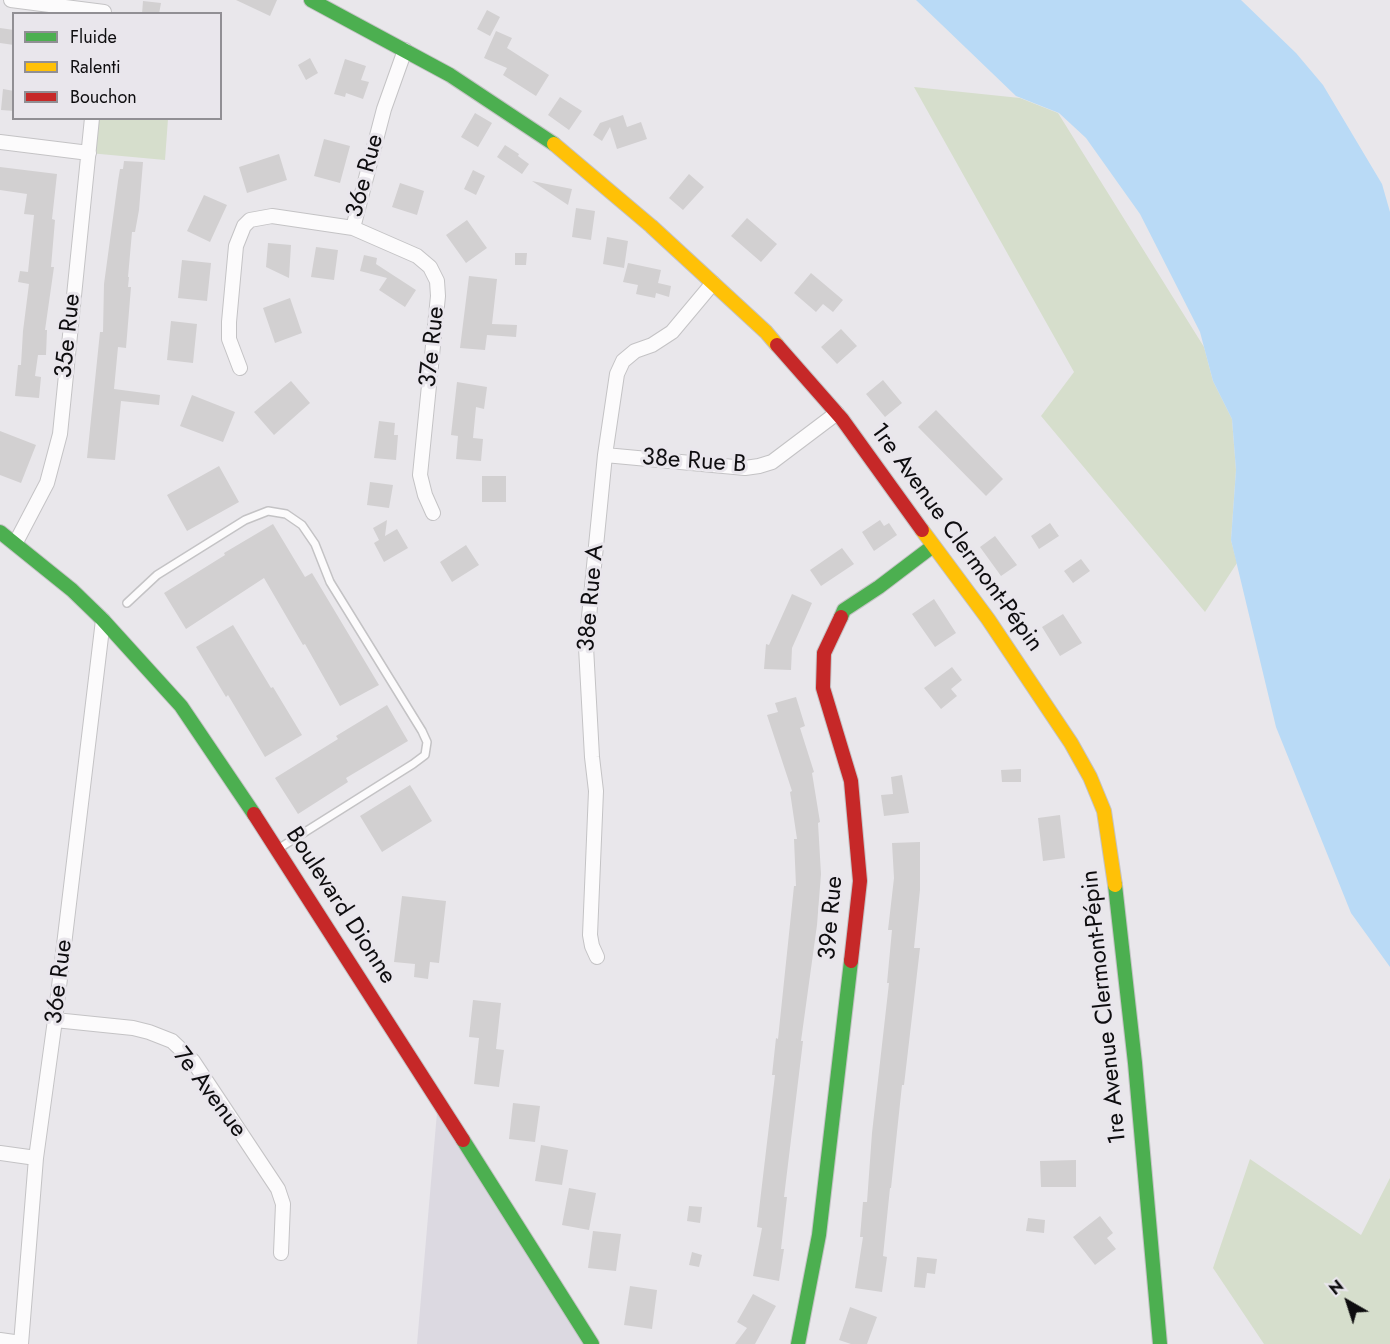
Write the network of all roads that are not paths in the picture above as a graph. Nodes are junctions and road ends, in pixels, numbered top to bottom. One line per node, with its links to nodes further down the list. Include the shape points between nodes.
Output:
1 (11, 0): 3 (street)
2 (311, 0): 4 (street, 1re Avenue Clermont-Pépin)
3 (105, 8)
4 (405, 50): 8 (street, 36e Rue, via 384,109); 9 (street, 1re Avenue Clermont-Pépin, via 548,139)
5 (92, 120): 7 (street, 35e Rue)
6 (0, 142): 7 (street)
7 (88, 153): 15 (street, 35e Rue, via 60,434 47,483)
8 (353, 228): 10 (street, 36e Rue, via 272,216 250,220 244,226 236,246 229,322 229,339); 13 (street, 37e Rue, via 417,256 430,267 437,281 420,475)
9 (713, 283): 11 (street, 1re Avenue Clermont-Pépin, via 766,332); 12 (street, 38e Rue A, via 672,332 623,361 617,374)
10 (240, 368)
11 (837, 413): 12 (street, 38e Rue B, via 772,462 759,466); 16 (street, 1re Avenue Clermont-Pépin)
12 (605, 455): 20 (street, 38e Rue A, via 586,647 596,791 590,935)
13 (433, 513)
14 (0, 532): 15 (street, Boulevard Dionne)
15 (15, 544): 18 (street, Boulevard Dionne)
16 (933, 546): 28 (street, 39e Rue, via 844,610 824,653 823,688 851,781 860,881 819,1235); 29 (street, 1re Avenue Clermont-Pépin, via 1066,734 1104,811 1136,1063)
17 (127, 603): 19 (lane, via 157,575 245,520 268,511 286,514 302,525 315,544 330,582 427,742 425,755 413,764)
18 (103, 620): 19 (street, Boulevard Dionne, via 181,706); 21 (street, 36e Rue)
19 (278, 849): 27 (street, Boulevard Dionne)
20 (597, 957)
21 (55, 1020): 23 (street, 36e Rue); 24 (street, 7e Avenue, via 149,1032 172,1041 193,1061 278,1189 283,1204)
22 (0, 1153): 23 (street)
23 (36, 1158): 26 (street, 36e Rue)
24 (280, 1253)
25 (0, 1340): 26 (street)
26 (21, 1343)
27 (592, 1344)
28 (798, 1344)
29 (1160, 1344)

